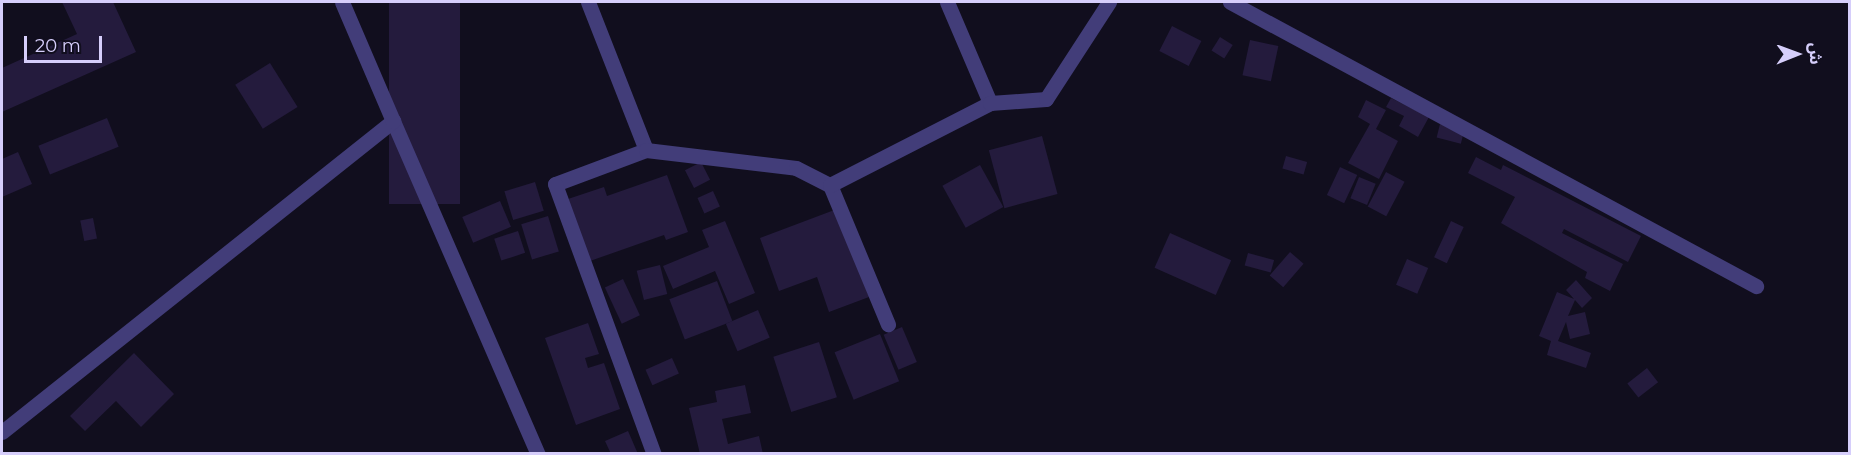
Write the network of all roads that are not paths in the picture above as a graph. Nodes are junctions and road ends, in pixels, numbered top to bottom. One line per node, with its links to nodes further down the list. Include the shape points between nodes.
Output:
1 (342, 2): 7 (street)
2 (588, 2): 8 (street)
3 (947, 2): 6 (street)
4 (1109, 2): 6 (street, via 1046,99)
5 (1230, 2): 10 (street)
6 (990, 103): 9 (street)
7 (393, 121): 12 (street); 13 (street)
8 (646, 150): 9 (street, via 796,168); 14 (street, via 555,184)
9 (830, 185): 11 (street)
10 (1756, 286)
11 (888, 324)
12 (2, 432)
13 (538, 453)
14 (654, 453)

